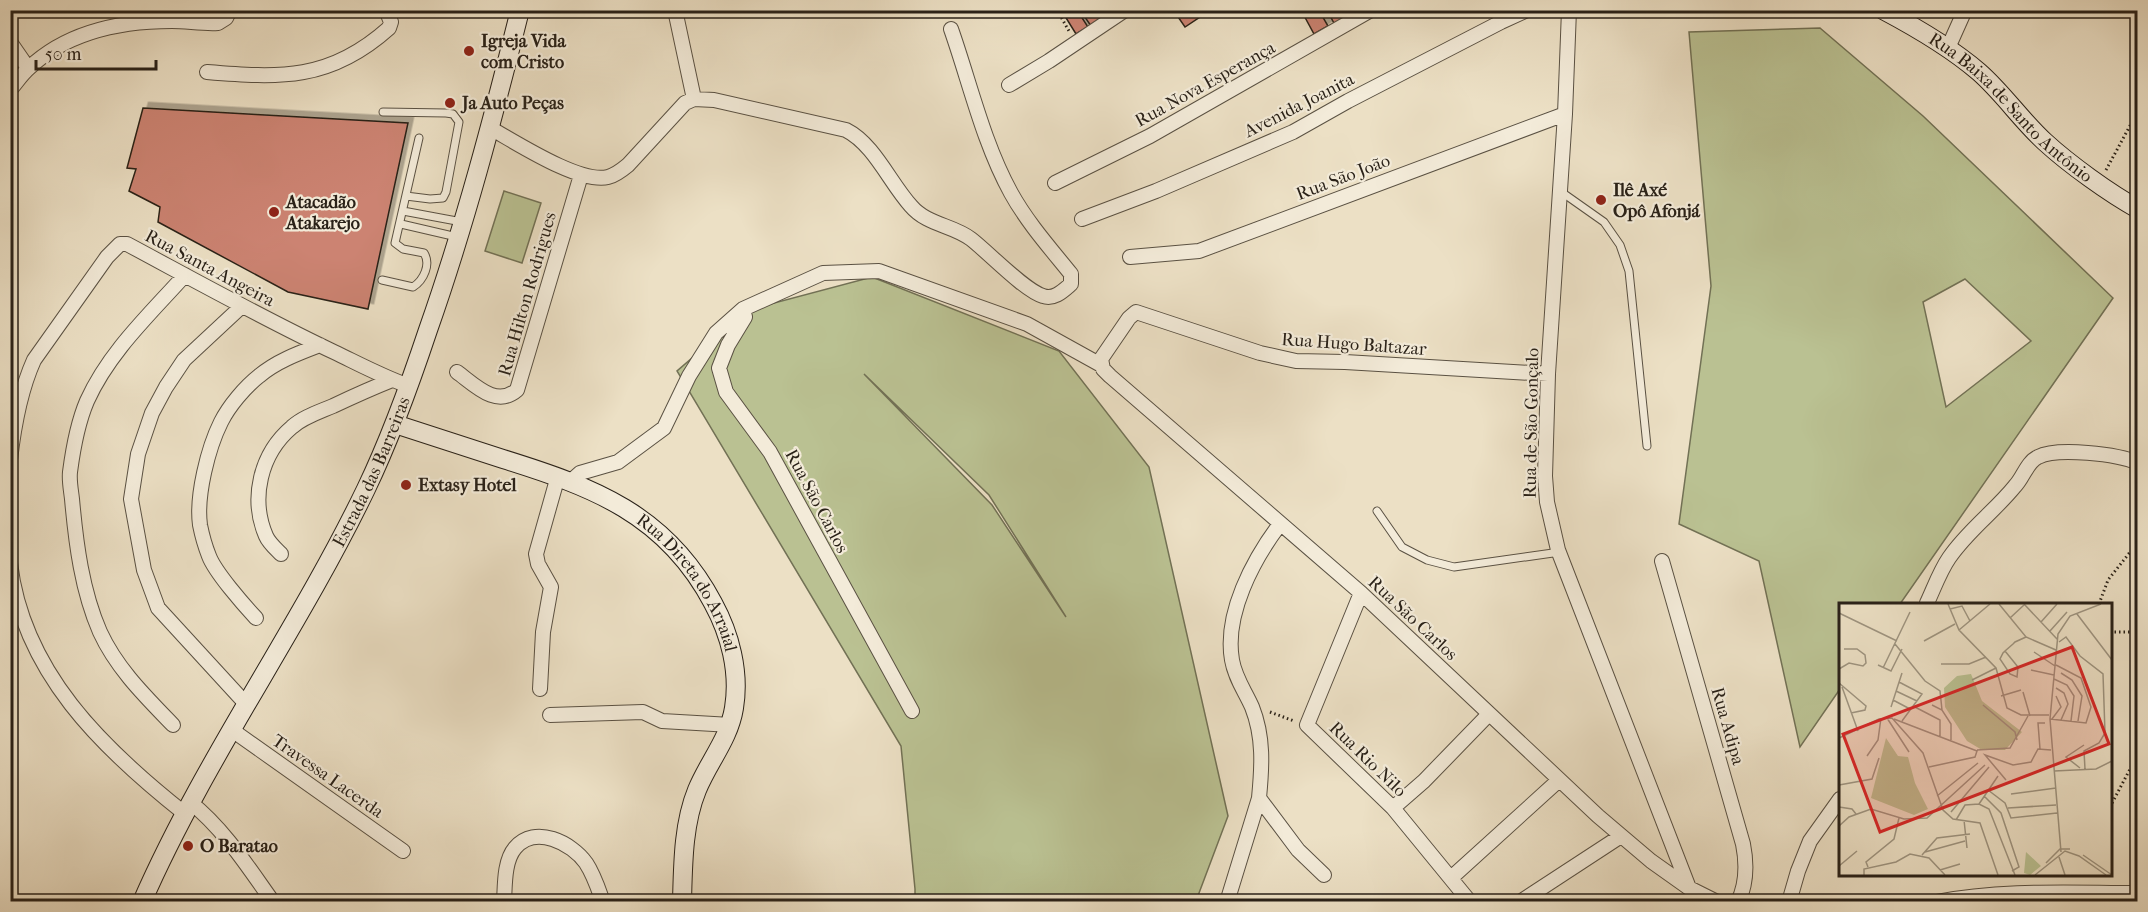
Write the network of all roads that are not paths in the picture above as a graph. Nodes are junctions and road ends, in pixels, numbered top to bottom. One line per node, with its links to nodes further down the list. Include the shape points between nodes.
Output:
1 (230, 10): 14 (street, via 218,23 140,22 105,28 78,36)
2 (386, 10): 15 (street, via 389,28 341,62 278,76)
3 (520, 10): 21 (street, Estrada das Barreiras)
4 (675, 10): 18 (street)
5 (1125, 10): 16 (street)
6 (1371, 10): 24 (street, Rua Nova Esperança, via 1150,136)
7 (1527, 10): 29 (street, Avenida Joanita, via 1293,132)
8 (1569, 10): 20 (street, Rua de São Gonçalo)
9 (1883, 10): 13 (street, Rua Baixa de Santo Antônio)
10 (1965, 10): 13 (street)
11 (951, 29): 18 (street, via 985,133 1011,193 1071,274 1071,284 1052,297 1026,285 970,238 931,221 913,208 855,134 714,100)
12 (10, 42): 14 (street)
13 (1948, 48): 27 (street, Rua Baixa de Santo Antônio, via 1980,73 2045,142)
14 (28, 68): 17 (street)
15 (207, 72)
16 (1009, 85)
17 (10, 90)
18 (693, 99): 23 (street, via 677,110 619,173 607,177)
19 (383, 112): 26 (lane, via 446,113 453,114 459,122 443,198)
20 (1565, 114): 25 (street, Rua de São Gonçalo); 32 (street, Rua São João, via 1199,251)
21 (490, 128): 23 (street); 31 (street, Estrada das Barreiras)
22 (418, 138): 26 (lane)
23 (581, 175): 39 (street, Rua Hilton Rodrigues, via 517,390 511,396 492,397)
24 (1055, 183)
25 (1560, 191): 40 (street, Rua de São Gonçalo); 43 (lane, via 1605,222 1620,245 1629,271)
26 (406, 196): 28 (lane)
27 (2138, 209)
28 (403, 211): 30 (lane); 31 (lane)
29 (1082, 219)
30 (401, 224): 31 (lane); 34 (lane, via 395,243 403,249 424,253 428,266 417,285)
31 (462, 230): 41 (street, Estrada das Barreiras)
32 (1130, 257)
33 (185, 275): 35 (street, Rua Santa Angeira); 44 (street, Rua Santa Angeira, via 127,244 114,248 34,360 19,402); 61 (street, via 125,341 102,375 87,401 70,474 84,582 101,633 128,677)
34 (382, 280)
35 (242, 306): 37 (street, Rua Santa Angeira); 57 (street, via 184,360 166,387 138,454 131,499 144,570 158,608)
36 (743, 309): 38 (street, via 824,273 879,271 1027,324); 46 (street, via 716,333 689,376 664,428 618,462); 58 (street, Rua São Carlos, via 745,317 719,368 726,392 770,452)
37 (320, 345): 41 (street, Rua Santa Angeira); 55 (street, via 291,356 258,376 241,394 222,422 201,490 200,524 209,558)
38 (1101, 364): 40 (street, Rua Hugo Baltazar, via 1103,355 1136,312 1296,361); 48 (street, Rua São Carlos)
39 (457, 372)
40 (1548, 374): 49 (street, Rua de São Gonçalo, via 1545,476 1552,528)
41 (400, 383): 42 (street, Estrada das Barreiras); 50 (street, via 311,415 292,427 273,450 257,492 258,512 267,538)
42 (395, 424): 46 (street, Rua Direta do Arraial); 57 (street, Estrada das Barreiras, via 344,532)
43 (1647, 446)
44 (10, 460)
45 (2133, 461): 54 (street, via 2083,453 2038,457 1958,547)
46 (564, 479): 56 (street, via 536,554 551,587 543,632); 62 (street, Rua Direta do Arraial, via 628,509 650,525 675,548 708,593 730,642 736,688)
47 (1377, 511): 49 (lane, via 1402,547 1427,560 1454,567)
48 (1280, 524): 53 (street, Rua São Carlos); 65 (street, via 1252,566 1231,639 1237,679 1259,727)
49 (1560, 552): 73 (street, Rua de São Gonçalo)
50 (281, 554)
51 (1662, 561): 85 (street, Rua Adipa, via 1743,844 1745,878)
52 (10, 563): 67 (street, via 25,626 42,663 65,698 95,733 161,795)
53 (1361, 593): 59 (street, Rua São Carlos); 68 (street, Rua Rio Nilo, via 1307,725)
54 (1927, 603)
55 (256, 618)
56 (540, 689)
57 (247, 705): 63 (street, Estrada das Barreiras)
58 (912, 711)
59 (1489, 714): 64 (street, Rua São Carlos); 68 (street)
60 (550, 715): 62 (street, via 644,712 662,721)
61 (173, 725)
62 (731, 725): 80 (street, Rua Direta do Arraial, via 689,812)
63 (232, 730): 67 (street, Estrada das Barreiras); 70 (street, Travessa Lacerda)
64 (1559, 780): 69 (street, Rua São Carlos); 72 (street)
65 (1259, 798): 71 (street, via 1298,850); 81 (street)
66 (1839, 800): 86 (street, via 1810,841)
67 (187, 807): 76 (street, Estrada das Barreiras); 77 (street, via 203,813 220,830)
68 (1394, 808): 72 (street, Rua Rio Nilo)
69 (1621, 836): 73 (street, Rua São Carlos); 83 (street)
70 (403, 851)
71 (1323, 874)
72 (1451, 878): 82 (street, Rua Rio Nilo)
73 (1689, 888): 84 (street)
74 (2138, 893): 75 (street)
75 (2013, 897): 87 (street, via 1972,895)
76 (142, 902)
77 (273, 902)
78 (504, 902): 79 (street, via 508,865 515,848 527,838 543,837 560,841 586,862)
79 (603, 902)
80 (682, 902)
81 (1227, 902)
82 (1470, 902)
83 (1520, 902)
84 (1717, 902)
85 (1738, 902)
86 (1789, 902)
87 (1936, 902)

